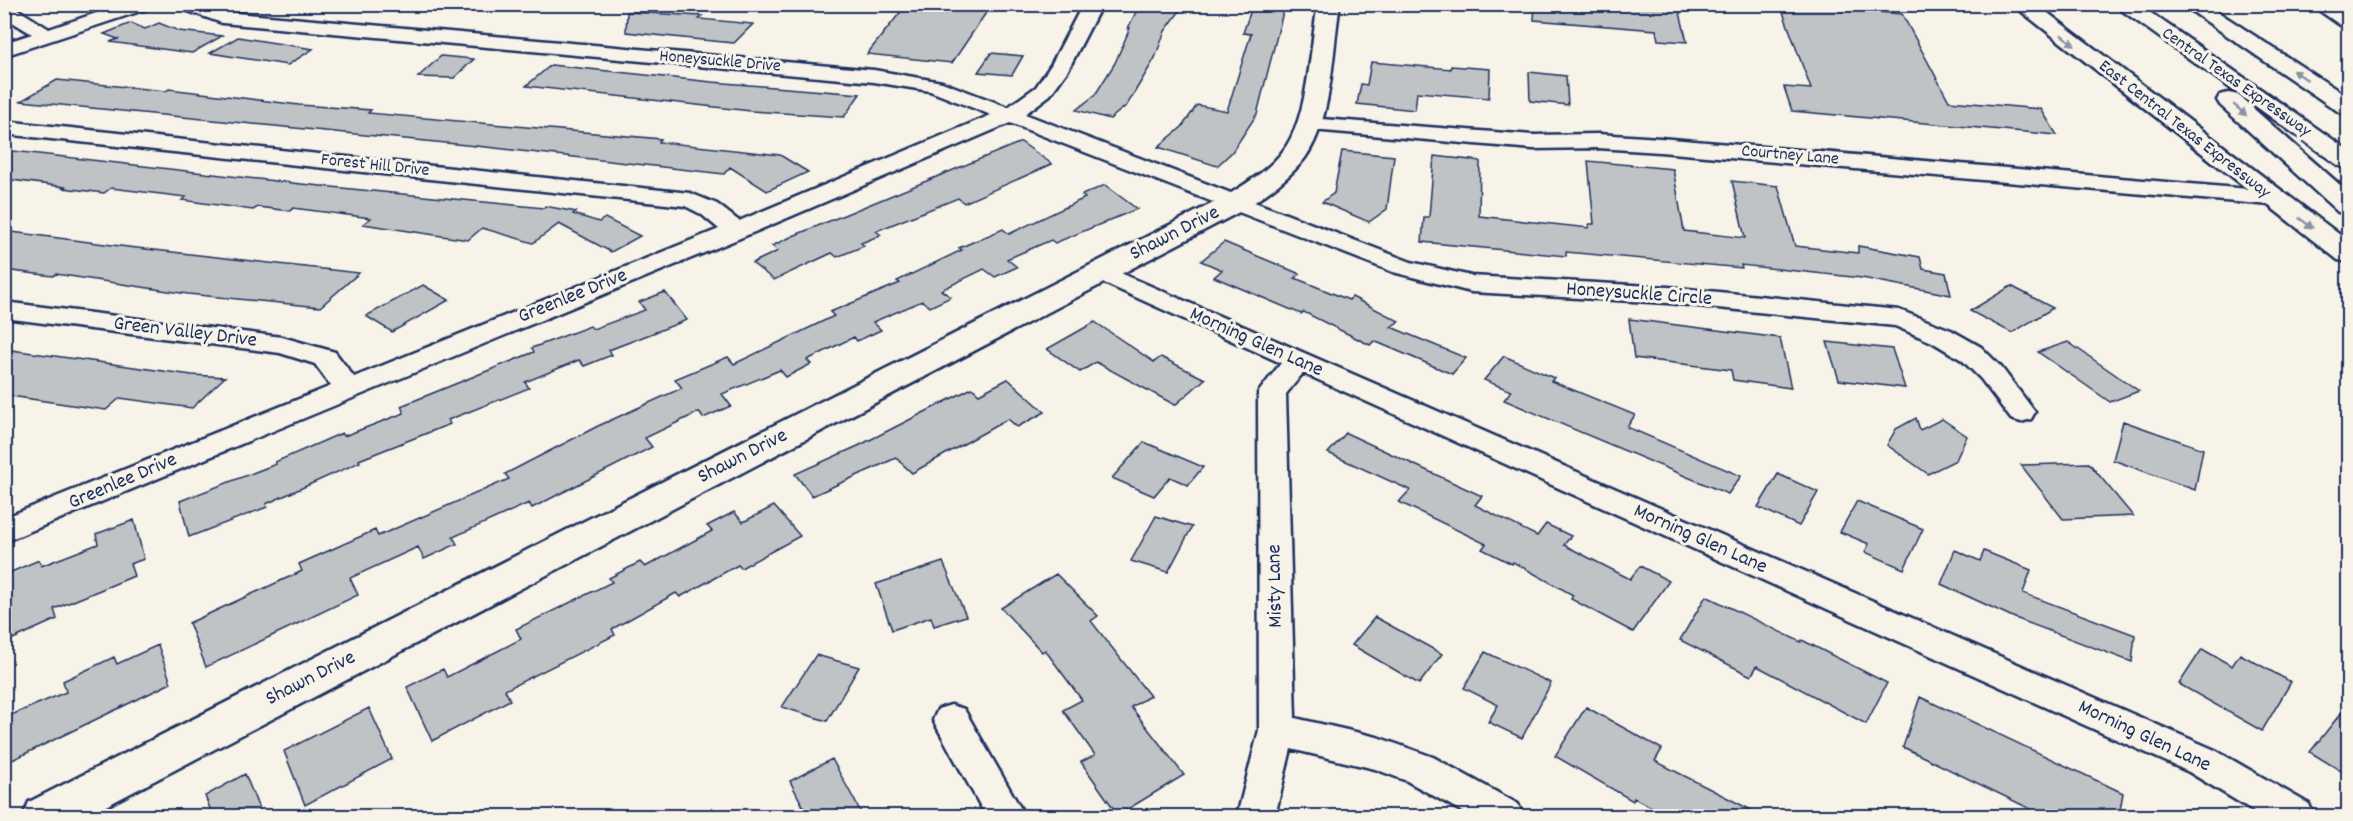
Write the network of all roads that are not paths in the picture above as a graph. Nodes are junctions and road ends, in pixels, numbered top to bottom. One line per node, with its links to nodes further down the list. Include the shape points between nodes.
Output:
1 (143, 4): 12 (street)
2 (186, 4): 15 (street, Honeysuckle Drive, via 222,17 904,79 935,86)
3 (1093, 4): 15 (street, Greenlee Drive, via 1061,66 1043,91)
4 (1329, 4): 16 (main road, Shawn Drive)
5 (2022, 4): 19 (main road, East Central Texas Expressway, one-way to 19)
6 (2124, 4): 11 (main road, Central Texas Expressway)
7 (2191, 4): 14 (main road, Central Texas Expressway, one-way to 7)
8 (2320, 4): 10 (main road)
9 (4, 9): 12 (street)
10 (2349, 20)
11 (2153, 25): 18 (main road, Central Texas Expressway); 21 (main road, one-way to 21, via 2181,57)
12 (48, 36): 13 (street)
13 (4, 50)
14 (2349, 108)
15 (1010, 115): 20 (street, Honeysuckle Drive); 22 (street, Greenlee Drive)
16 (1308, 124): 19 (street, Courtney Lane, via 1533,142 1660,145); 20 (main road, Shawn Drive, via 1296,151)
17 (4, 127): 22 (street, Forest Hill Drive, via 690,200 709,209)
18 (2349, 161)
19 (2271, 198): 23 (main road, East Central Texas Expressway, one-way to 23)
20 (1235, 203): 24 (main road, Shawn Drive); 28 (street, Honeysuckle Circle, via 1402,267 1471,284 1668,295 1899,318 1962,347 1982,363)
21 (2349, 206)
22 (736, 231): 27 (street, Greenlee Drive)
23 (2349, 254)
24 (1100, 272): 26 (street, Morning Glen Lane); 32 (main road, Shawn Drive)
25 (4, 310): 27 (street, Green Valley Drive, via 282,345 326,358)
26 (1297, 362): 31 (street, Misty Lane, via 1272,393); 36 (street, Morning Glen Lane, via 2202,761)
27 (348, 389): 29 (street, Greenlee Drive)
28 (2021, 412)
29 (4, 531)
30 (951, 720): 33 (street)
31 (1277, 730): 34 (street, Misty Lane); 35 (street, via 1377,753 1420,769)
32 (45, 816)
33 (1006, 816)
34 (1256, 816)
35 (1504, 816)
36 (2295, 816)

